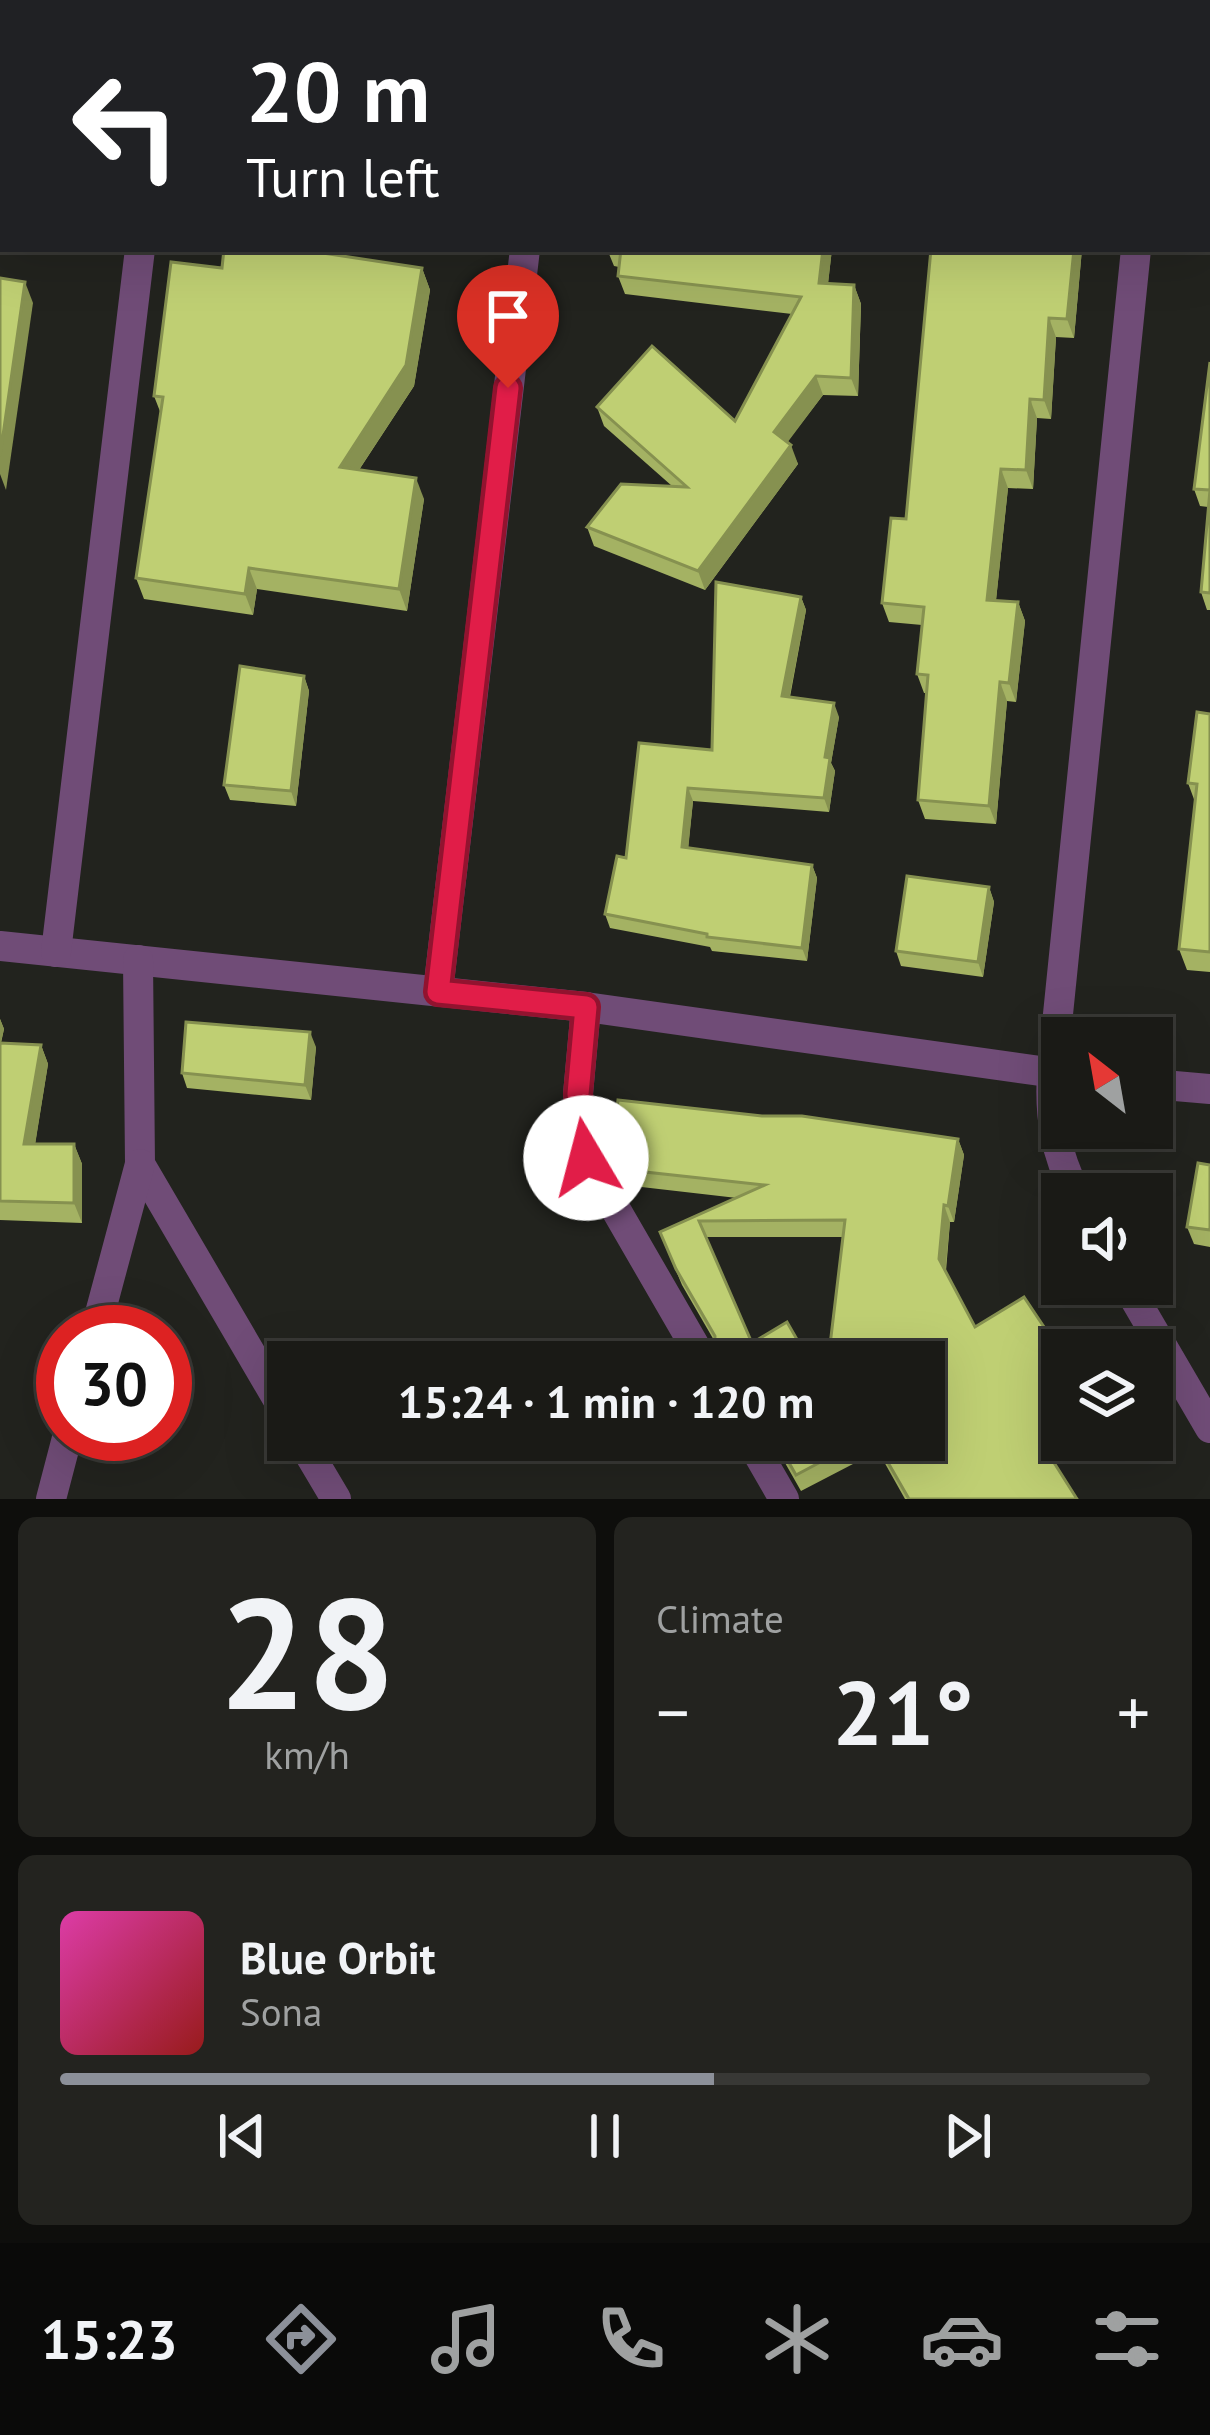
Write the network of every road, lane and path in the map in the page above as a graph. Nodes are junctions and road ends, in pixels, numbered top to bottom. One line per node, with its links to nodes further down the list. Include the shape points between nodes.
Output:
1 (140, 252): 5 (street)
2 (525, 252): 7 (street)
3 (1136, 252): 9 (street)
4 (0, 946): 5 (street)
5 (56, 952): 6 (street)
6 (138, 960): 7 (street); 13 (street)
7 (438, 992): 8 (street)
8 (586, 1007): 10 (street); 16 (street, via 578,1094 586,1158)
9 (1062, 1017)
10 (1041, 1072)
11 (1173, 1086): 12 (street)
12 (1210, 1089)
13 (140, 1163): 14 (street); 17 (street)
14 (102, 1305)
15 (1138, 1305): 18 (street)
16 (692, 1341)
17 (267, 1381)
18 (1210, 1428)
19 (61, 1461): 22 (street)
20 (313, 1461): 23 (street)
21 (762, 1461): 24 (street)
22 (51, 1499)
23 (336, 1499)
24 (784, 1499)

